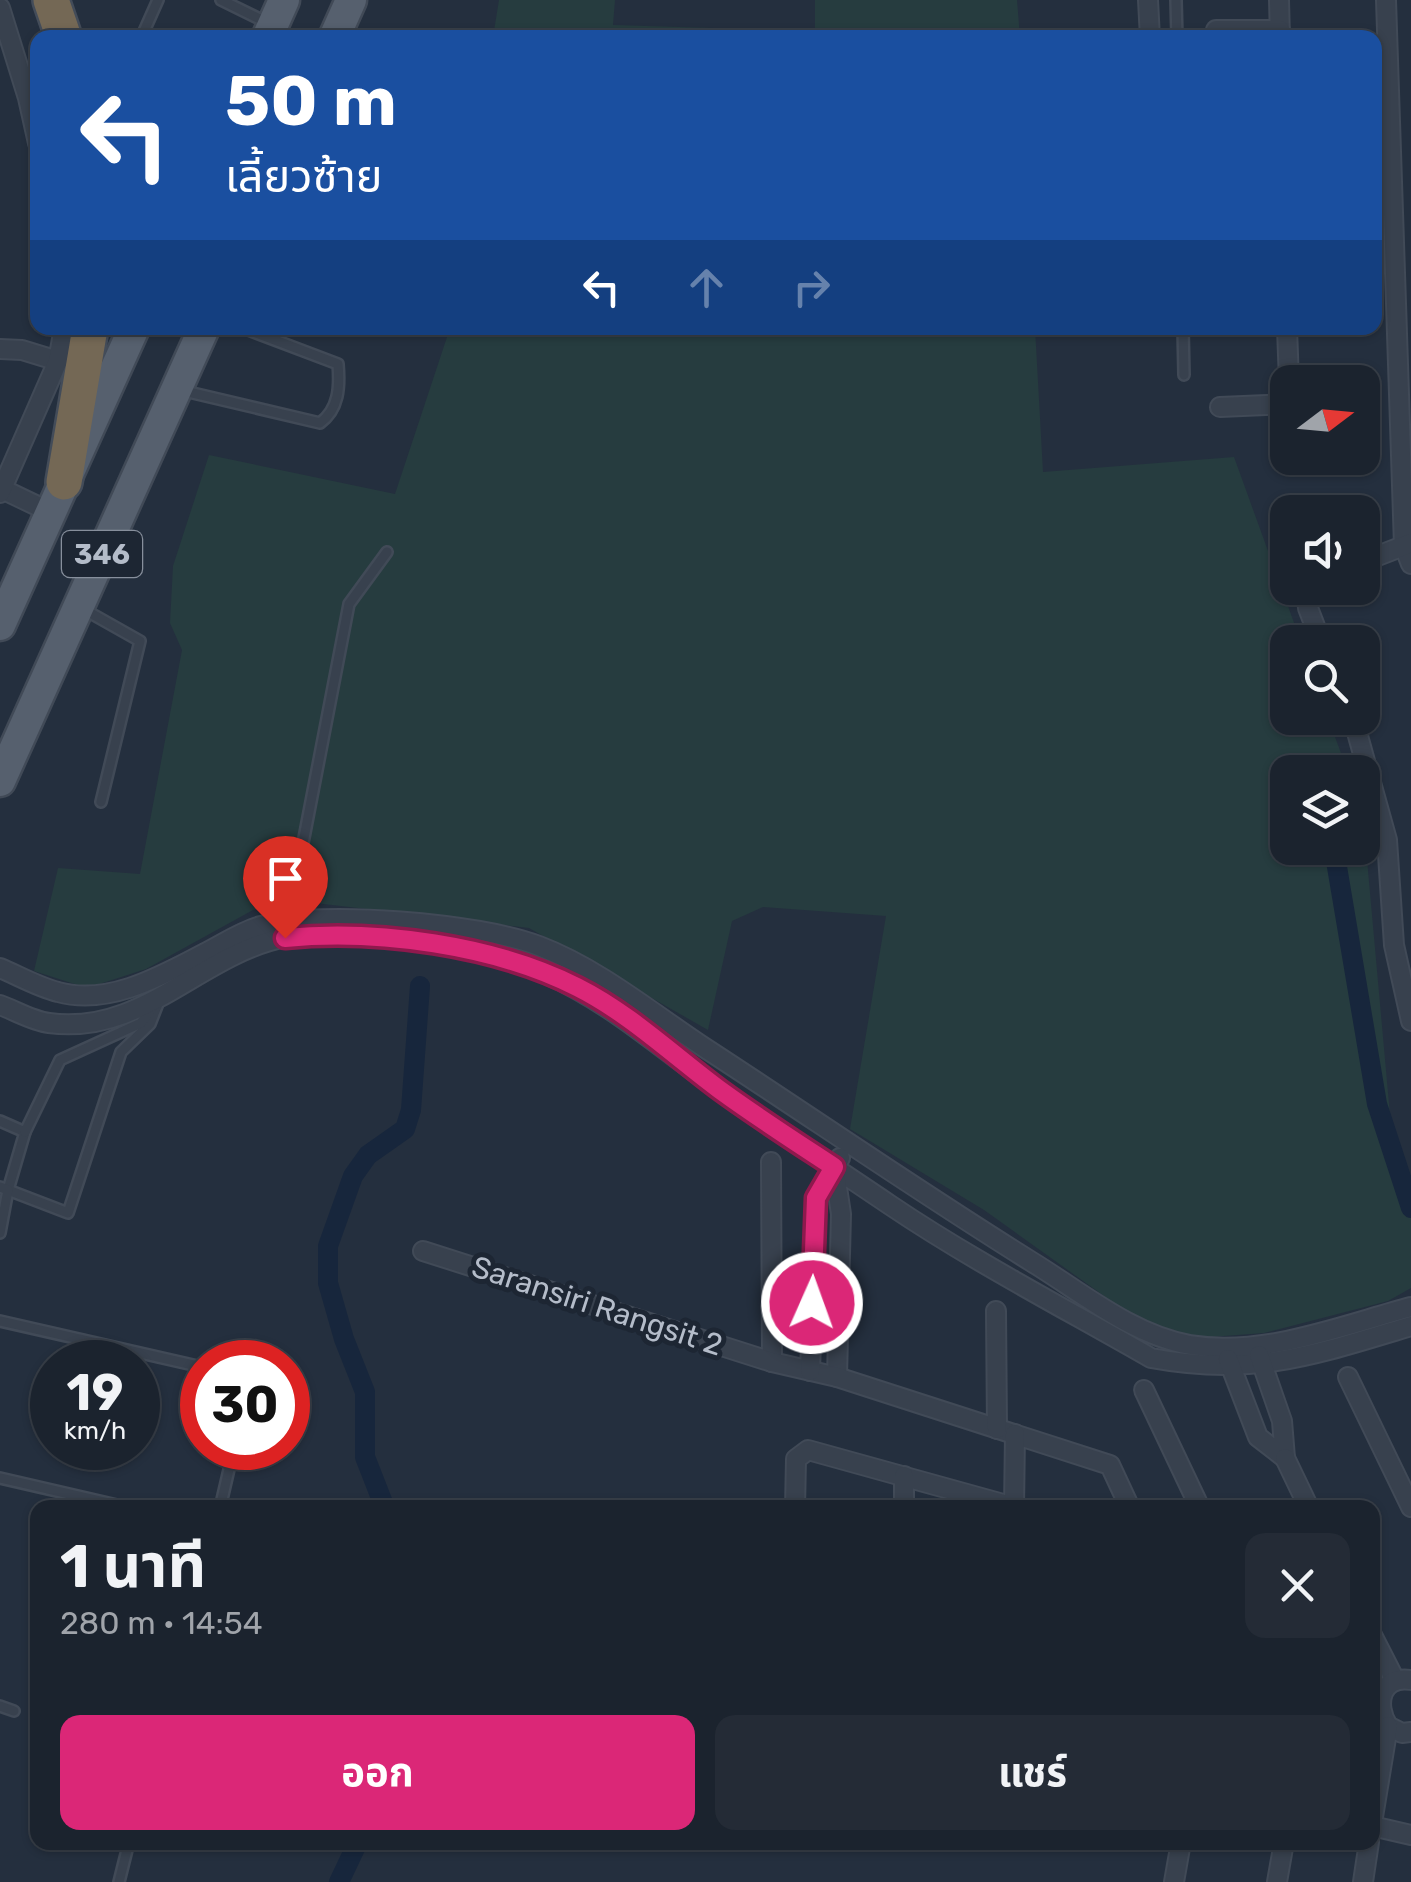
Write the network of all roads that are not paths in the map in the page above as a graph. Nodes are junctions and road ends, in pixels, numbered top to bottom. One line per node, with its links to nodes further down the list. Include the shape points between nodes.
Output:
1 (52, 0): 11 (highway)
2 (158, 0): 12 (lane)
3 (221, 0): 10 (lane)
4 (351, 0): 13 (main road)
5 (1148, 0): 14 (street)
6 (1176, 0): 15 (lane)
7 (1279, 0): 16 (street)
8 (1386, 0): 18 (street)
9 (0, 8): 17 (street)
10 (274, 21)
11 (61, 30)
12 (145, 30)
13 (338, 30)
14 (1150, 30)
15 (1177, 30)
16 (1280, 30)
17 (30, 107)
18 (1402, 216): 35 (street)
19 (63, 335): 27 (street)
20 (89, 335): 34 (highway)
21 (131, 335): 34 (main road, 346)
22 (201, 335): 30 (main road, 346)
23 (261, 335): 30 (lane, via 338,364 332,414 320,423)
24 (1182, 335): 29 (lane)
25 (1287, 335): 28 (street)
26 (0, 349): 27 (street)
27 (58, 361): 33 (street)
28 (1288, 365)
29 (1184, 375)
30 (176, 390): 38 (main road, 346)
31 (1270, 405): 32 (street)
32 (1220, 407)
33 (1, 491): 34 (street)
34 (57, 496): 39 (main road, 346)
35 (1409, 551): 37 (street)
36 (386, 552): 43 (lane, via 349,604)
37 (1380, 558)
38 (78, 607): 41 (main road, 346); 42 (lane, via 140,641)
39 (0, 625)
40 (1357, 735): 46 (street, via 1387,840 1394,945)
41 (0, 781)
42 (101, 802)
43 (288, 921): 45 (street, via 258,926); 50 (street, via 330,917 527,941 584,967)
44 (0, 968): 45 (street, via 80,996)
45 (151, 979): 47 (street)
46 (1407, 986): 49 (street)
47 (160, 998): 48 (street, via 84,1025 45,1022); 51 (street, via 226,960 285,938 378,938 466,950 579,988); 53 (lane, via 141,1024 60,1060); 57 (lane, via 150,1024 121,1052 68,1213)
48 (0, 1005)
49 (1411, 1021)
50 (725, 1060): 51 (street); 54 (street)
51 (717, 1088): 56 (street)
52 (0, 1120): 53 (lane)
53 (25, 1132): 57 (lane)
54 (848, 1144): 56 (street); 58 (street)
55 (771, 1162): 68 (street, Saransiri Rangsit 2)
56 (834, 1167): 60 (street); 71 (street, via 816,1198); 73 (street, via 841,1214)
57 (4, 1188): 59 (lane)
58 (977, 1228): 60 (street); 65 (street, via 1137,1328 1193,1346)
59 (0, 1232)
60 (964, 1250): 70 (street, via 1151,1358)
61 (423, 1251): 68 (street, Saransiri Rangsit 2)
62 (996, 1311): 75 (street)
63 (1410, 1314): 66 (street); 69 (street, via 1320,1353)
64 (0, 1321): 67 (lane)
65 (1225, 1346): 66 (street); 70 (street)
66 (1256, 1346): 69 (street)
67 (180, 1362)
68 (772, 1362): 71 (street, Saransiri Rangsit 2)
69 (1262, 1365): 70 (street); 76 (street, via 1282,1421)
70 (1231, 1367): 76 (street, via 1258,1437)
71 (810, 1371): 73 (street, Saransiri Rangsit 2)
72 (1348, 1377): 91 (street)
73 (837, 1378): 75 (street, Saransiri Rangsit 2)
74 (1144, 1390): 89 (street)
75 (1006, 1432): 80 (street, Saransiri Rangsit 2, via 1110,1465); 86 (street)
76 (1285, 1458): 90 (street)
77 (229, 1470): 82 (lane)
78 (904, 1476): 83 (street, via 808,1450 796,1459); 84 (street); 85 (street)
79 (0, 1478): 81 (lane)
80 (1118, 1482): 87 (street); 88 (street, Saransiri Rangsit 2)
81 (95, 1500)
82 (222, 1500)
83 (795, 1500)
84 (904, 1500)
85 (989, 1500)
86 (1013, 1500)
87 (1119, 1500)
88 (1126, 1500)
89 (1196, 1500)
90 (1305, 1500)
91 (1411, 1507)
92 (1380, 1647): 93 (street)
93 (1403, 1680): 96 (street, via 1380,1695)
94 (0, 1706): 95 (lane)
95 (14, 1711)
96 (1380, 1717): 97 (street)
97 (1411, 1732)
98 (1380, 1826): 99 (street)
99 (1411, 1835)
100 (128, 1850): 104 (lane)
101 (1180, 1850): 105 (street)
102 (1283, 1850): 106 (street)
103 (1369, 1850): 107 (street)
104 (120, 1882)
105 (1174, 1882)
106 (1277, 1882)
107 (1363, 1882)

